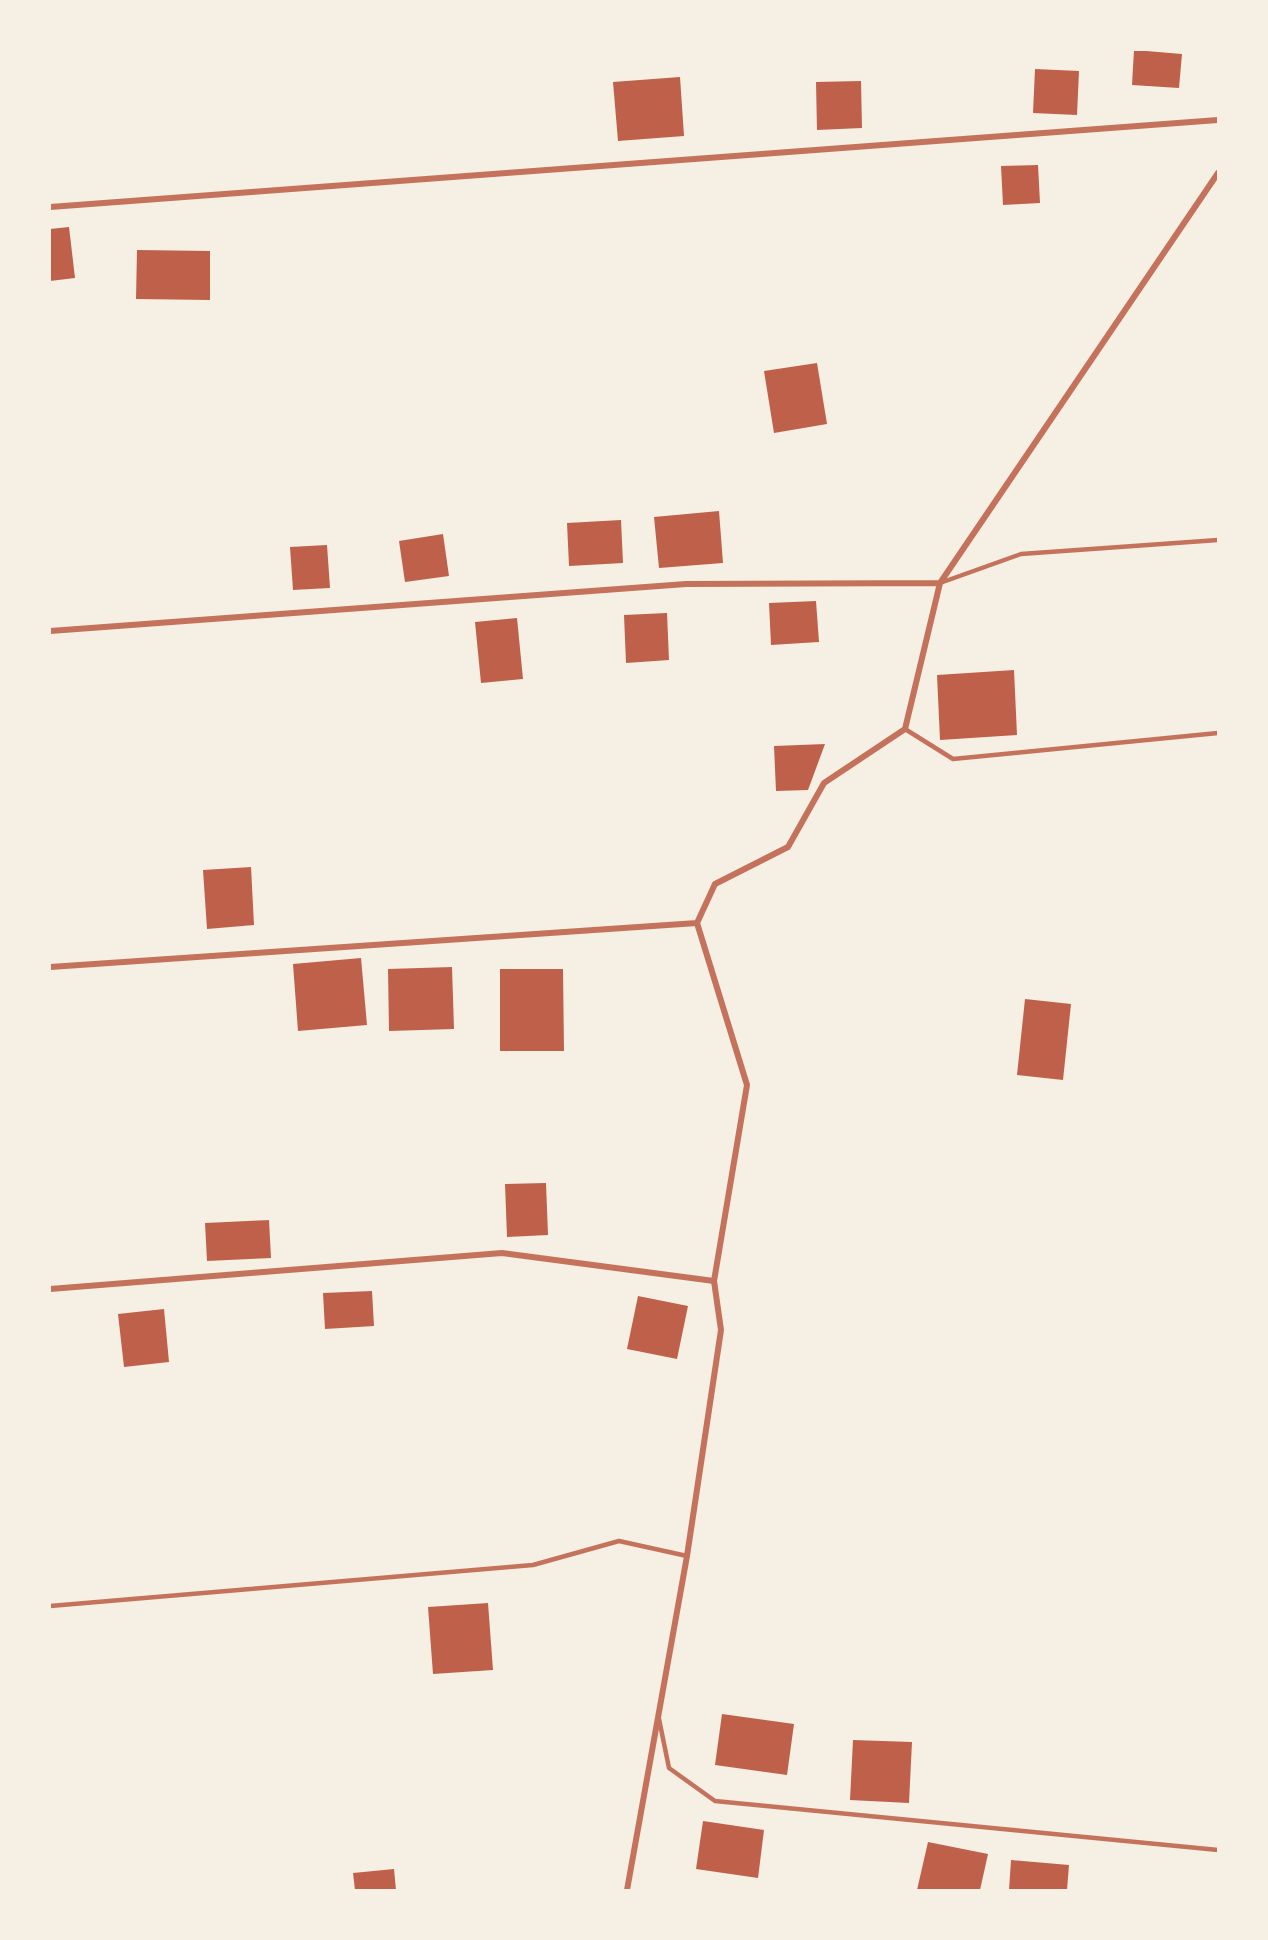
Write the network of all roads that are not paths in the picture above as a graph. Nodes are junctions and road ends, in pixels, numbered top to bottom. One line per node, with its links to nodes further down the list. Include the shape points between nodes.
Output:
1 (1218, 120): 3 (street)
2 (1218, 173): 5 (street)
3 (50, 207)
4 (1218, 540): 5 (lane, via 1021,554)
5 (940, 583): 6 (street, via 687,584); 7 (street)
6 (50, 631)
7 (904, 729): 8 (lane, via 953,759); 9 (street, via 824,783 788,847 716,884)
8 (1218, 733)
9 (697, 923): 10 (street); 11 (street, via 747,1085)
10 (50, 968)
11 (714, 1281): 12 (street, via 502,1253); 13 (street, via 721,1330)
12 (50, 1289)
13 (687, 1556): 14 (lane, via 619,1541 533,1565); 15 (street)
14 (50, 1606)
15 (658, 1716): 16 (lane, via 669,1768 715,1801); 17 (street)
16 (1218, 1850)
17 (627, 1890)

